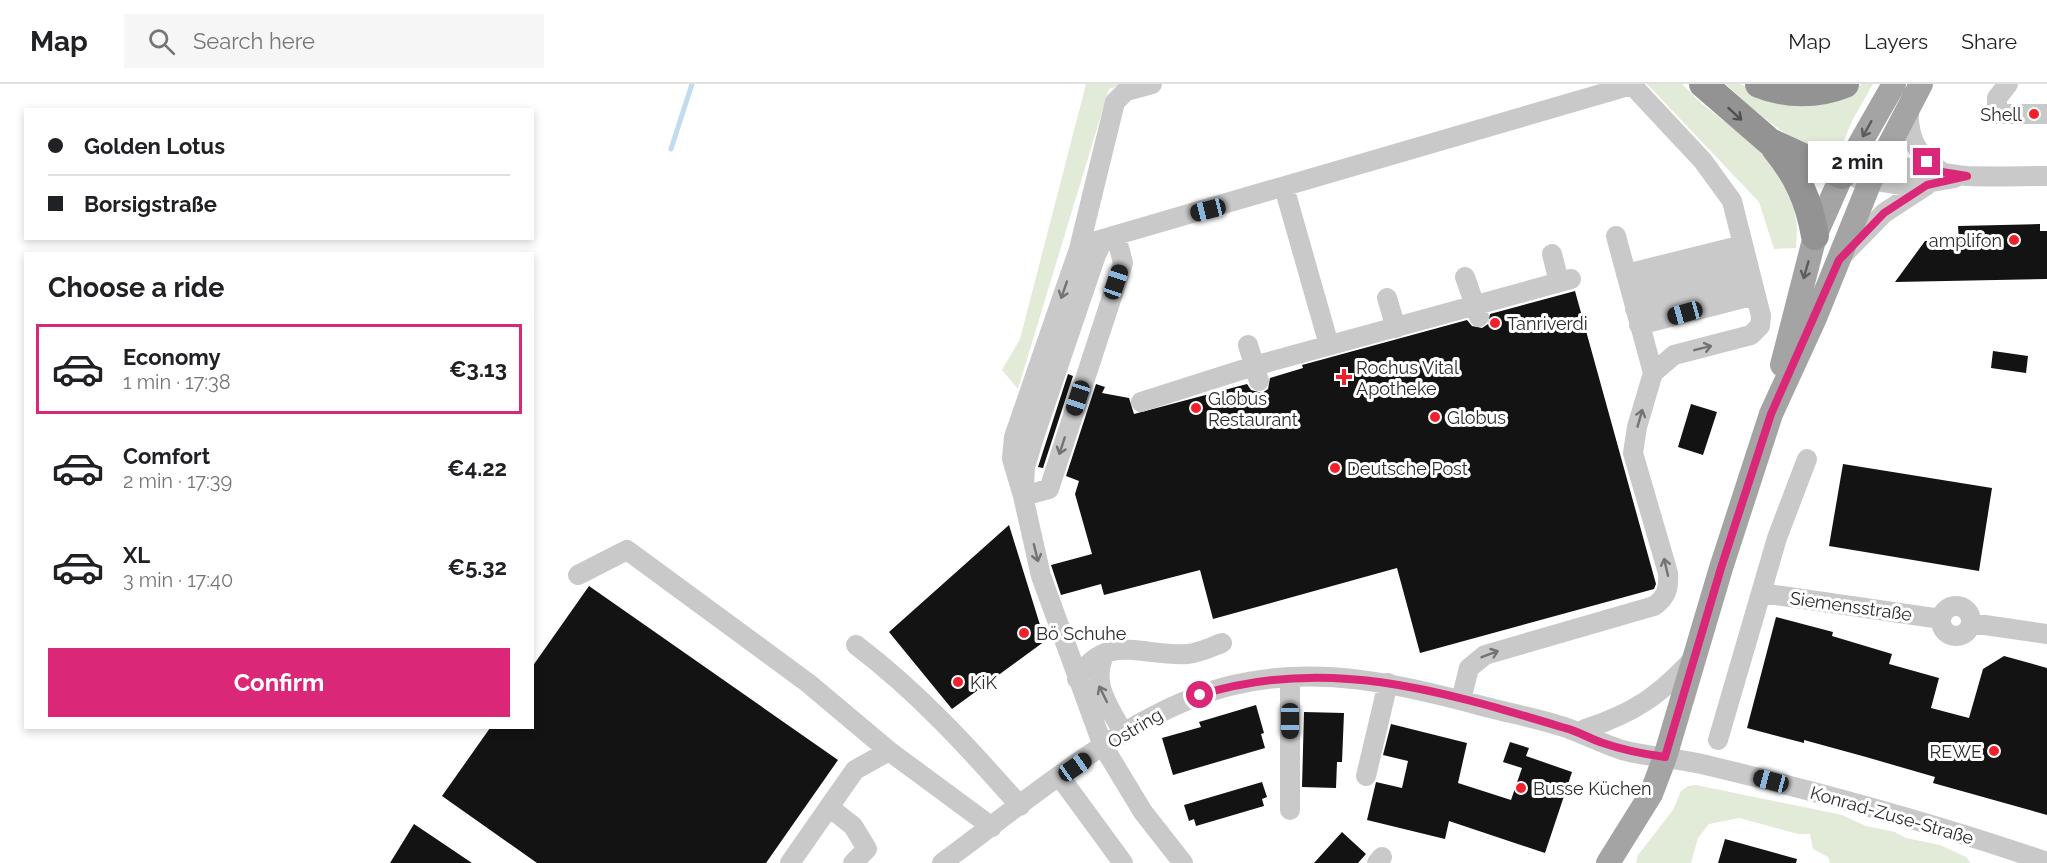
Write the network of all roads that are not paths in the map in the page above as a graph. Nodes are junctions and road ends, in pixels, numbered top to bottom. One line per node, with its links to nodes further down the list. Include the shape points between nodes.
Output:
1 (1152, 84): 21 (street, via 1126,91 1115,102)
2 (1703, 84): 10 (highway, one-way to 10)
3 (1759, 84): 4 (highway, via 1801,92)
4 (1845, 84)
5 (1894, 84): 13 (main road, one-way to 13)
6 (2008, 84): 9 (street, via 1996,98 1997,114)
7 (1631, 85): 17 (street); 24 (street, via 1720,182 1732,201)
8 (1915, 94): 11 (street, via 1910,135 1927,162); 12 (main road)
9 (2047, 114)
10 (1770, 142): 13 (highway); 19 (highway, via 1802,186)
11 (1942, 172): 12 (street); 14 (street)
12 (1874, 173): 13 (street, via 1854,169); 16 (street, via 1891,185); 23 (main road)
13 (1842, 175): 19 (main road)
14 (1967, 176): 15 (street); 16 (street)
15 (2047, 176)
16 (1927, 185): 23 (street, via 1884,213)
17 (1284, 187): 20 (street); 32 (street)
18 (1616, 236): 28 (street)
19 (1815, 237): 36 (main road, one-way to 36)
20 (1110, 238): 21 (street); 38 (street, via 1096,255 1034,437 1025,467); 38 (street, one-way to 38, via 1123,263 1049,489)
21 (1078, 249): 38 (street, one-way to 38, via 1014,437 1012,459)
22 (1552, 254): 29 (street, via 1565,280)
23 (1839, 260): 36 (main road)
24 (1749, 270): 26 (street); 26 (street); 34 (street, one-way to 24, via 1674,356 1751,335 1760,326)
25 (1465, 277): 29 (street)
26 (1661, 292): 28 (street); 28 (street)
27 (1387, 298): 30 (street)
28 (1633, 300): 34 (street)
29 (1477, 312): 30 (street)
30 (1396, 328): 32 (street)
31 (1248, 345): 33 (street)
32 (1329, 345): 33 (street)
33 (1257, 374): 35 (street)
34 (1653, 374): 49 (street, one-way to 34, via 1469,668 1485,655 1654,606 1668,592 1668,573 1633,453)
35 (1141, 402)
36 (1771, 414): 45 (main road)
37 (1807, 459): 40 (street)
38 (1023, 496): 47 (street, one-way to 47, via 1041,576)
39 (578, 575): 54 (street, via 627,550 808,684)
40 (1761, 593): 41 (street, Siemensstraße, via 1941,619 1945,632 1953,636 1963,635 1971,623); 52 (street)
41 (2047, 634)
42 (1222, 643): 44 (street, via 1186,654 1123,648)
43 (856, 645): 58 (street, via 949,726)
44 (1105, 653): 47 (street, via 1084,667); 51 (street, one-way to 44, via 1099,686 1098,667)
45 (1696, 656): 50 (street, via 1669,685 1642,705 1616,719); 55 (main road)
46 (1290, 677): 48 (street, Ostring, via 1342,676); 51 (street, Ostring, via 1256,680 1200,695); 60 (street)
47 (1077, 679): 53 (street)
48 (1388, 683): 49 (street, Ostring); 56 (street)
49 (1461, 700): 50 (street, Ostring)
50 (1576, 729): 55 (street, Ostring, via 1640,741)
51 (1123, 733): 53 (street, Ostring)
52 (1718, 740)
53 (1103, 746): 57 (street, Ostring); 67 (street, via 1143,812)
54 (889, 751): 59 (street, via 855,770); 61 (street)
55 (1665, 757): 62 (street, Konrad-Zuse-Straße, via 1897,814); 68 (main road, via 1651,794)
56 (1366, 776)
57 (1060, 777): 58 (street, Ostring); 66 (street)
58 (1020, 806): 61 (street, Ostring)
59 (829, 807): 63 (street); 64 (street, via 853,826 867,849)
60 (1290, 810)
61 (992, 827): 65 (street, Ostring)
62 (2047, 862)
63 (790, 863)
64 (853, 863)
65 (942, 863)
66 (1123, 863)
67 (1183, 863)
68 (1608, 863)

